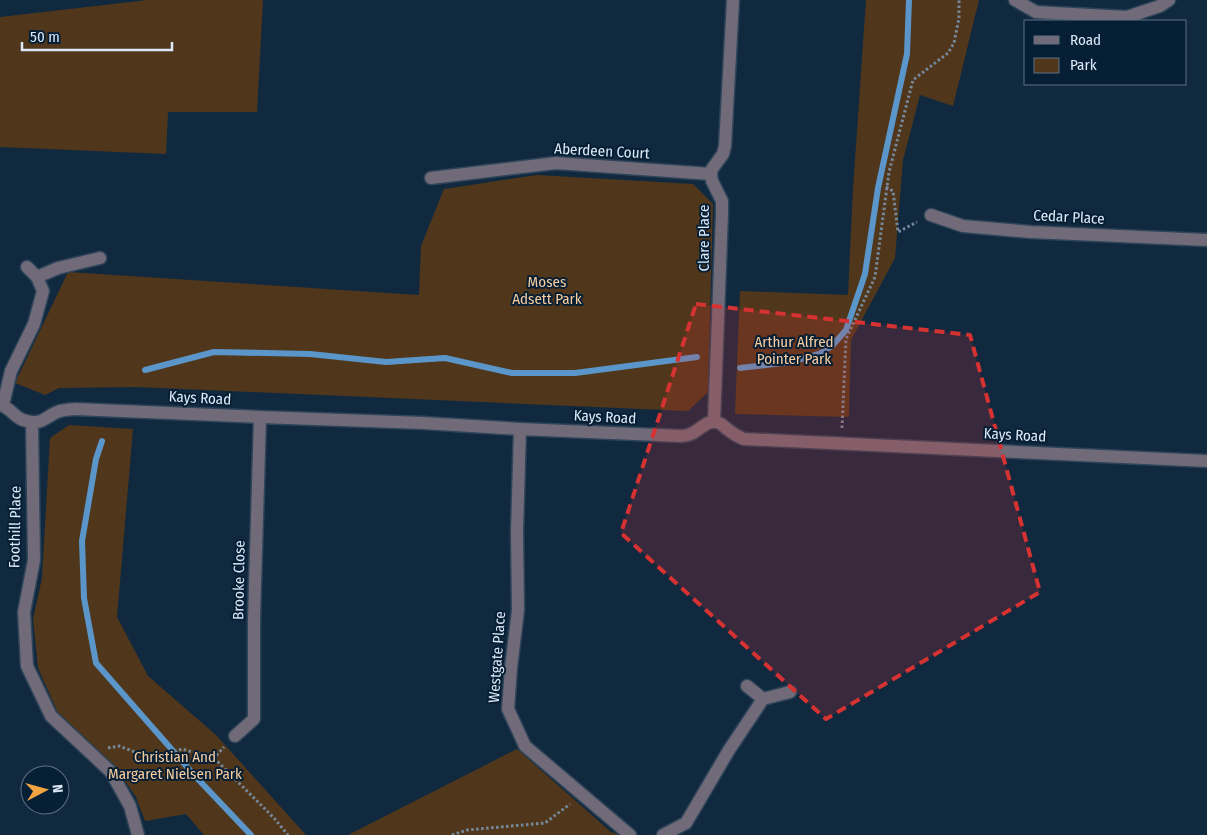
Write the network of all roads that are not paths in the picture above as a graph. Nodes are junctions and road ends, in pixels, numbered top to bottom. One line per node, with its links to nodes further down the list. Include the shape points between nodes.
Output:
1 (733, 0): 4 (street, via 725,146)
2 (1015, 0): 3 (street, via 1036,12 1128,17)
3 (1169, 0)
4 (711, 174): 5 (street, Aberdeen Court, via 556,163); 14 (street, Clare Place, via 722,201)
5 (431, 178)
6 (931, 215): 7 (street, Cedar Place, via 963,226)
7 (1207, 240)
8 (100, 258): 10 (street, via 58,268)
9 (27, 267): 10 (street)
10 (37, 277): 11 (street, via 43,291 34,324 11,371)
11 (1, 405): 13 (street, via 21,419)
12 (260, 417): 13 (street, Kays Road, via 76,409 59,411 44,420); 15 (street, Kays Road, via 423,422); 20 (street, Brooke Close, via 254,719)
13 (32, 422): 21 (street, Foothill Place, via 34,560 24,612 27,666 51,716 111,772 130,806)
14 (714, 422): 15 (street, Kays Road, via 681,436); 16 (street, Kays Road, via 744,440)
15 (520, 429): 22 (street, Westgate Place, via 516,532 518,610 508,709 525,746)
16 (1207, 461)
17 (747, 686): 19 (street)
18 (790, 692): 19 (street)
19 (763, 699): 23 (street, via 686,823)
20 (235, 736)
21 (138, 835)
22 (630, 835)
23 (663, 835)

